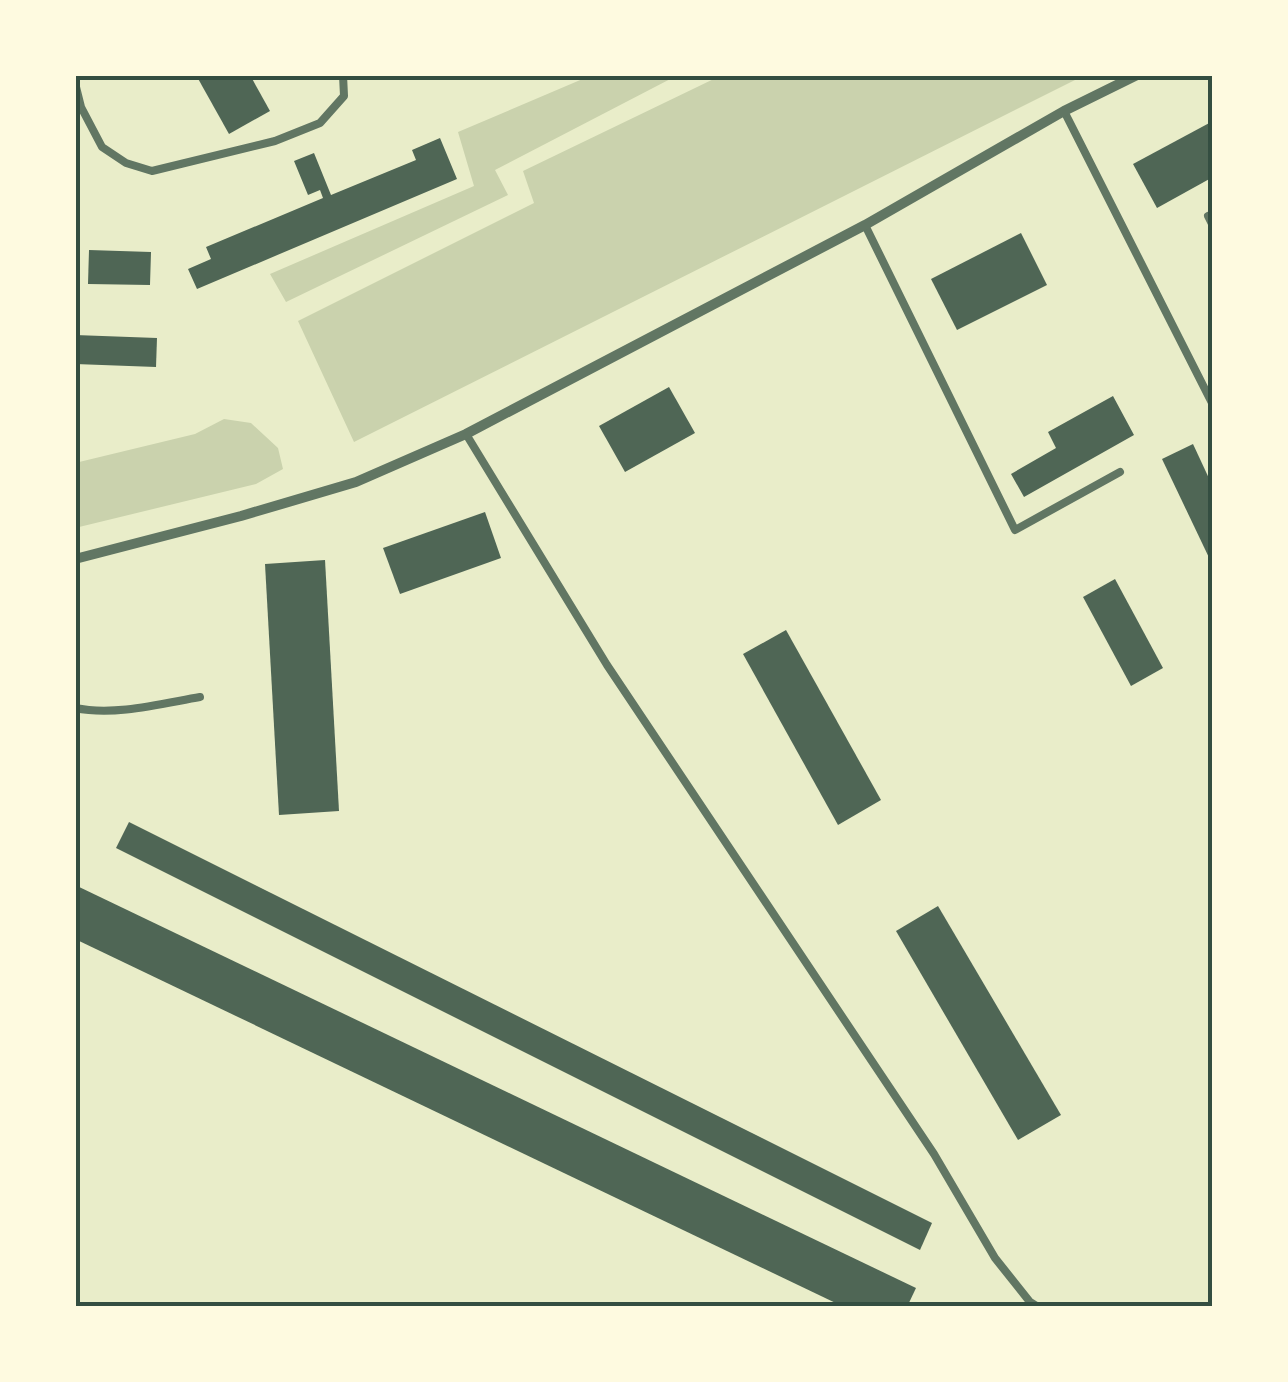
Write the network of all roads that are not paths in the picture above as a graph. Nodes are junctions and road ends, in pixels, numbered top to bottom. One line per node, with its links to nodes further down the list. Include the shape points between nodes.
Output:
1 (343, 75): 3 (lane, via 344,96 320,122 274,141 152,171 102,148)
2 (1131, 76): 4 (street)
3 (75, 83)
4 (1064, 111): 6 (street); 8 (lane)
5 (1213, 214): 7 (lane)
6 (864, 226): 9 (street); 10 (lane, via 1015,530)
7 (1213, 226)
8 (1213, 406)
9 (466, 434): 11 (street, via 356,482); 14 (lane, via 607,665 934,1154 995,1258)
10 (1120, 472)
11 (75, 559)
12 (200, 697): 13 (lane, via 138,708)
13 (75, 708)
14 (1038, 1307)

